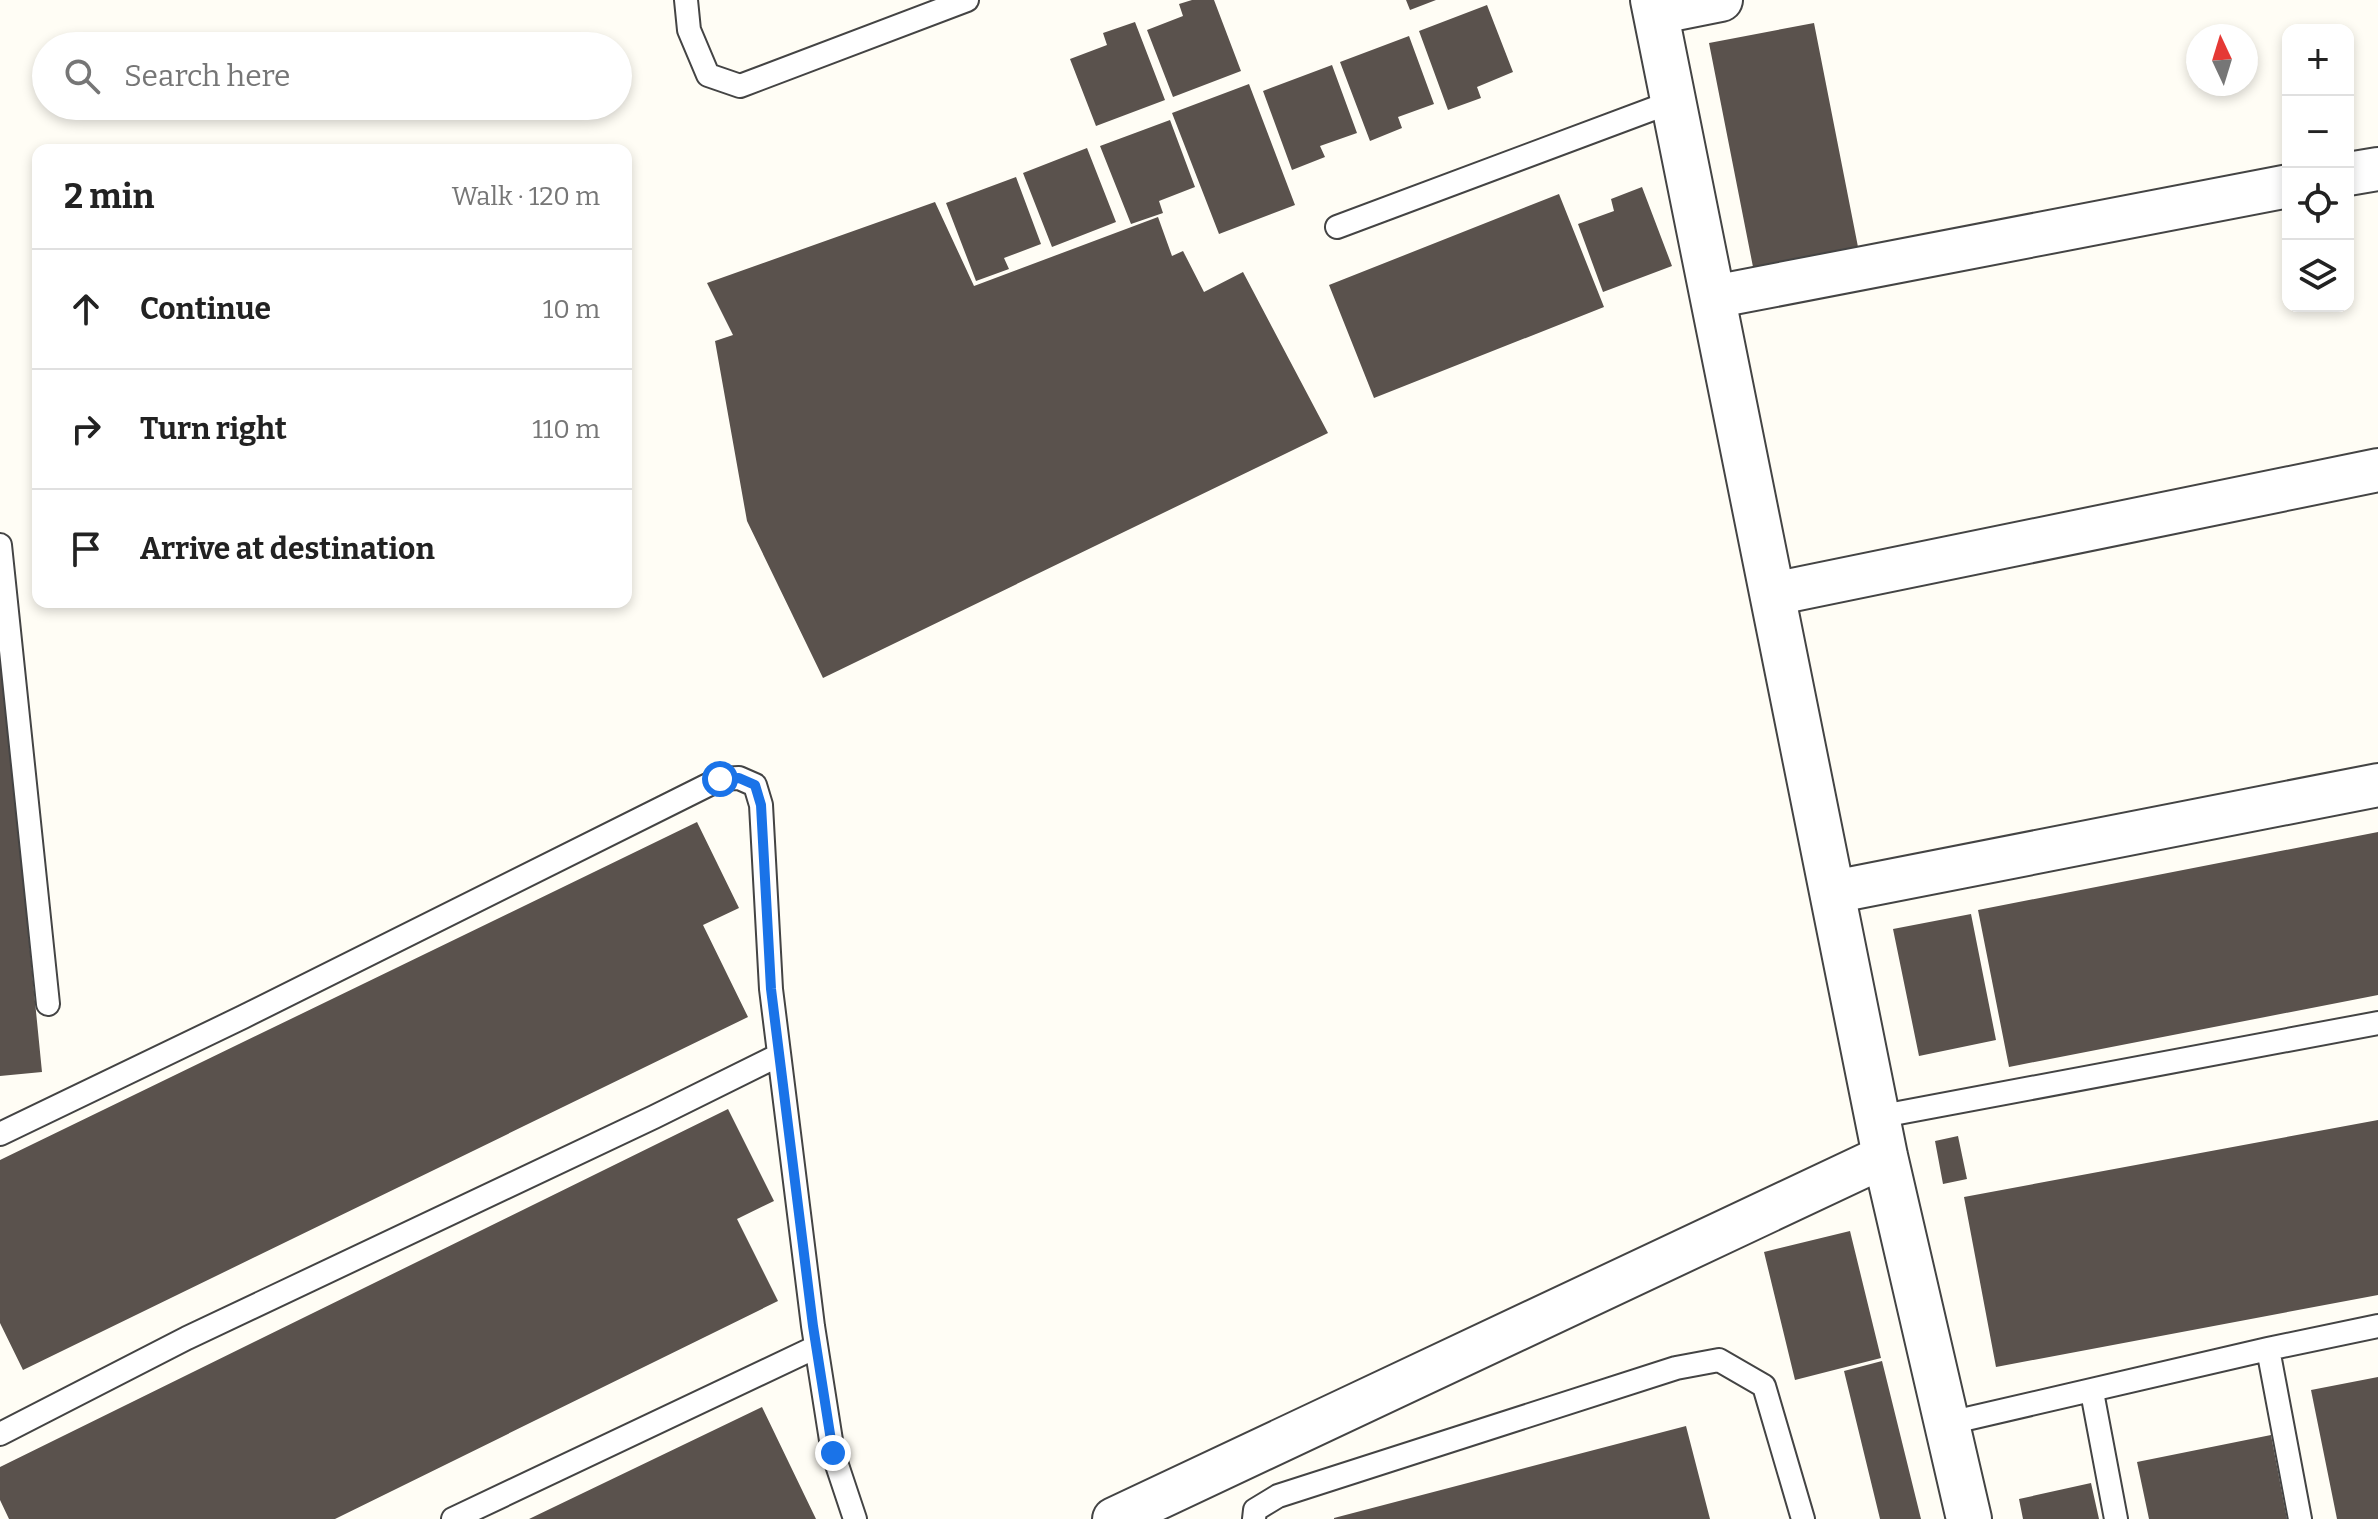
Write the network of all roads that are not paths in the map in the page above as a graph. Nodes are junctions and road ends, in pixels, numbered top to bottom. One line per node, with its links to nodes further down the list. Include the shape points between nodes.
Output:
1 (686, 0): 2 (lane, via 689,30 708,75 740,86)
2 (967, 0)
3 (1721, 0): 4 (street)
4 (1655, 6): 5 (street)
5 (1674, 101): 9 (lane); 10 (street)
6 (2378, 169): 7 (street)
7 (2354, 173)
8 (2282, 187): 10 (street)
9 (1337, 227)
10 (1713, 297): 13 (street)
11 (2378, 470): 13 (street)
12 (0, 545): 16 (lane)
13 (1773, 594): 15 (street)
14 (2378, 785): 15 (street)
15 (1833, 892): 20 (street)
16 (48, 1004)
17 (2378, 1023): 20 (lane)
18 (779, 1055): 19 (lane, via 761,805 755,785 739,778 720,779); 22 (lane); 26 (lane, via 187,1338)
19 (0, 1134)
20 (1881, 1136): 25 (street); 27 (street)
21 (2378, 1326): 23 (lane)
22 (816, 1347): 28 (lane); 29 (lane, via 833,1453)
23 (2268, 1349): 24 (lane); 34 (lane)
24 (2092, 1392): 25 (lane); 33 (lane)
25 (1949, 1423): 32 (street)
26 (0, 1434)
27 (1116, 1518)
28 (453, 1519)
29 (855, 1519)
30 (1254, 1519): 31 (lane, via 1255,1510 1278,1496 1676,1368 1719,1360 1764,1386)
31 (1803, 1519)
32 (1969, 1519)
33 (2116, 1519)
34 (2300, 1519)

